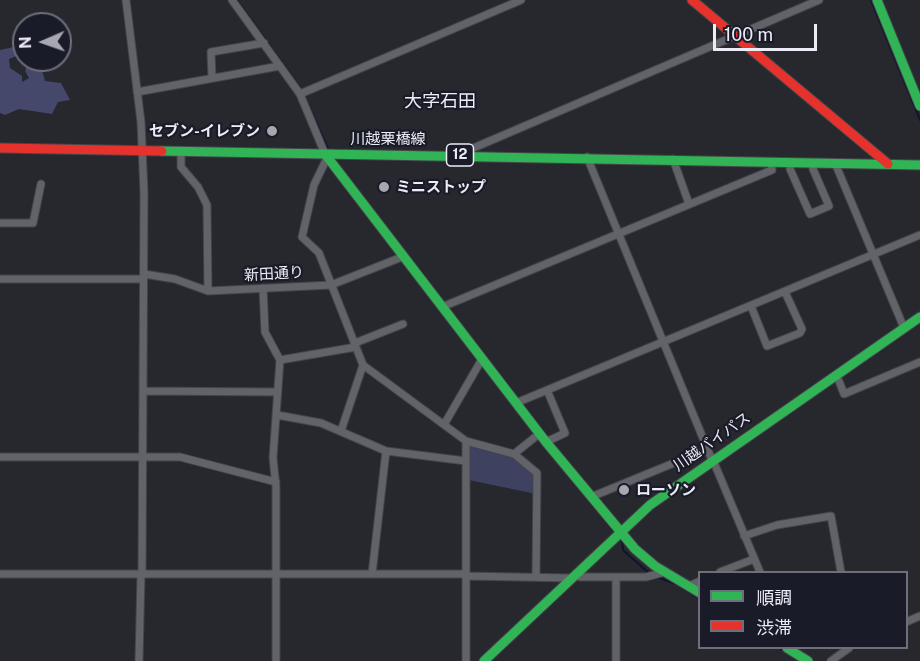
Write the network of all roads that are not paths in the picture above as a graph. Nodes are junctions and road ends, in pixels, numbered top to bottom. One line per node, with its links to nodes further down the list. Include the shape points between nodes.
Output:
1 (126, 0): 11 (street)
2 (232, 0): 8 (street)
3 (521, 0): 12 (street)
4 (692, 0): 7 (main road)
5 (819, 0): 7 (street)
6 (877, 0): 13 (main road)
7 (735, 36): 17 (street); 25 (main road)
8 (264, 43): 9 (street); 10 (street, via 211,52)
9 (280, 66): 10 (street); 12 (street)
10 (212, 78): 11 (street)
11 (137, 92): 15 (street)
12 (300, 94): 18 (street)
13 (920, 106)
14 (0, 147): 15 (main road, 川越栗橋線 / 12)
15 (142, 150): 16 (main road, 川越栗橋線 / 12); 34 (street)
16 (181, 151): 18 (main road, 川越栗橋線 / 12); 38 (street, via 181,167 207,205)
17 (457, 155): 18 (main road, 川越栗橋線 / 12); 19 (main road, 川越栗橋線 / 12)
18 (326, 156): 33 (main road); 36 (street, via 314,185 302,237 319,253)
19 (587, 157): 20 (main road, 川越栗橋線 / 12); 30 (street)
20 (673, 159): 21 (main road, 川越栗橋線 / 12); 28 (street)
21 (771, 162): 22 (main road, 川越栗橋線 / 12); 28 (street, via 772,170)
22 (790, 162): 23 (main road, 川越栗橋線 / 12); 23 (street, via 810,214 829,206)
23 (813, 163): 24 (main road, 川越栗橋線 / 12)
24 (835, 163): 25 (main road, 川越栗橋線 / 12); 32 (street)
25 (888, 164): 26 (main road, 川越栗橋線 / 12)
26 (920, 165)
27 (41, 184): 29 (street, via 33,223)
28 (689, 204): 30 (street)
29 (0, 223)
30 (619, 232): 41 (street); 46 (street)
31 (920, 235): 32 (street)
32 (873, 255): 39 (street); 45 (street)
33 (402, 258): 36 (street, 新田通り); 41 (main road)
34 (143, 276): 35 (street, 新田通り); 38 (street, 新田通り, via 175,279); 54 (street)
35 (0, 279)
36 (331, 285): 37 (street, 新田通り); 47 (street)
37 (263, 288): 38 (street, 新田通り); 49 (street, via 265,332)
38 (208, 291)
39 (785, 292): 40 (street); 40 (street, via 802,329 800,333 767,346)
40 (751, 306): 46 (street)
41 (442, 307): 48 (main road)
42 (920, 317): 45 (main road, 川越バイパス)
43 (403, 324): 47 (street)
44 (920, 327): 52 (main road, 川越バイパス)
45 (904, 328): 69 (main road, 川越バイパス)
46 (664, 342): 53 (street); 63 (street)
47 (355, 345): 49 (street); 51 (street)
48 (482, 359): 56 (main road); 58 (street)
49 (280, 360): 55 (street)
50 (920, 362): 52 (street, via 844,394)
51 (363, 365): 58 (street); 59 (street)
52 (839, 381): 69 (main road, 川越バイパス)
53 (547, 390): 56 (street); 62 (street, via 565,434)
54 (143, 392): 55 (street); 67 (street)
55 (278, 392): 57 (street)
56 (516, 403): 60 (main road)
57 (277, 415): 59 (street); 70 (street, via 273,458)
58 (445, 423): 61 (street)
59 (341, 431): 64 (street)
60 (540, 434): 62 (main road); 65 (street)
61 (466, 441): 65 (street); 68 (street)
62 (546, 442): 71 (main road)
63 (708, 449): 69 (street); 71 (street)
64 (386, 451): 68 (street); 82 (street)
65 (514, 454): 84 (street, via 538,477)
66 (0, 457): 67 (street)
67 (143, 457): 70 (street, via 180,457); 80 (street)
68 (466, 461): 83 (street)
69 (713, 462): 72 (main road, 川越バイパス); 73 (street)
70 (276, 482): 81 (street)
71 (591, 497): 72 (main road)
72 (622, 533): 78 (main road, via 643,557); 85 (main road, 川越バイパス); 87 (main road, 川越バイパス)
73 (744, 536): 74 (street); 77 (street, via 777,525 831,516)
74 (754, 559): 75 (street); 76 (street)
75 (725, 571)
76 (759, 571)
77 (841, 571)
78 (665, 572): 86 (street, via 646,577); 89 (main road)
79 (0, 574): 80 (street)
80 (142, 574): 81 (street); 93 (street)
81 (276, 574): 82 (street); 94 (street)
82 (372, 574): 83 (street)
83 (465, 575): 84 (street); 95 (street)
84 (536, 577): 87 (street)
85 (580, 577): 86 (street); 97 (main road, 川越バイパス)
86 (616, 577): 98 (street)
87 (570, 578): 96 (main road, 川越バイパス)
88 (698, 582): 89 (street)
89 (689, 586): 90 (main road)
90 (698, 592)
91 (790, 649): 99 (main road)
92 (848, 649): 100 (street)
93 (139, 661)
94 (276, 661)
95 (466, 661)
96 (484, 661)
97 (494, 661)
98 (616, 661)
99 (808, 661)
100 (831, 661)

